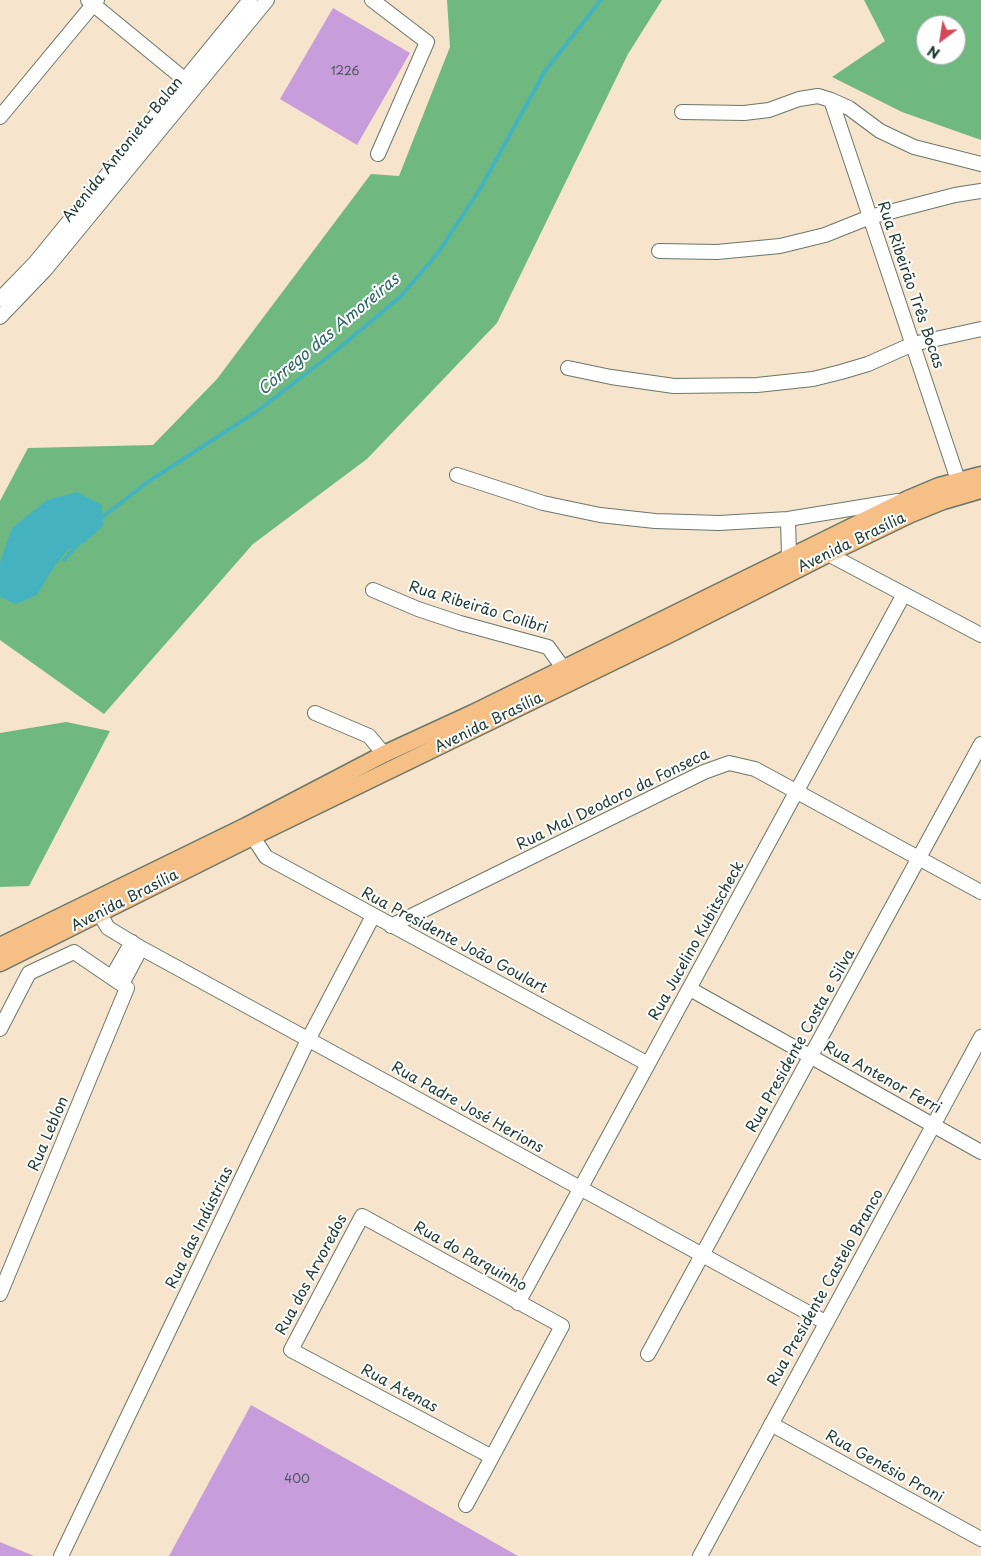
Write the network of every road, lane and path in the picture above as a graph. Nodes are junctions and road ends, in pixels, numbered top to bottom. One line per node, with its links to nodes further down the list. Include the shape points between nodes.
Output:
1 (250, 0): 5 (street, Avenida Antonieta Balan)
2 (268, 0): 5 (street, Avenida Antonieta Balan)
3 (372, 0): 9 (street, via 427,42)
4 (93, 1): 5 (street); 8 (street)
5 (190, 83): 14 (street, Avenida Antonieta Balan, via 35,263); 15 (street, Avenida Antonieta Balan, via 45,270)
6 (831, 100): 7 (street, via 818,96 769,110 744,113); 10 (street, via 849,108 880,131 914,147); 12 (street, Rua Ribeirão Três Bocas)
7 (682, 112)
8 (0, 117)
9 (378, 154)
10 (981, 164)
11 (981, 191): 12 (street)
12 (870, 217): 13 (street, via 825,235 780,246 717,252); 17 (street, Rua Ribeirão Três Bocas)
13 (659, 251)
14 (0, 299)
15 (0, 317)
16 (981, 329): 17 (street)
17 (913, 344): 18 (street, via 841,372 813,379 757,385 674,386); 21 (street, Rua Ribeirão Três Bocas)
18 (568, 368)
19 (457, 475): 24 (street, via 543,503 600,515 719,523)
20 (981, 475): 21 (main road, Avenida Brasília)
21 (958, 480): 23 (main road, Avenida Brasília)
22 (981, 490): 25 (main road, Avenida Brasília, via 911,514)
23 (908, 499): 24 (street); 26 (main road, Avenida Brasília)
24 (788, 519): 26 (street)
25 (828, 554): 28 (street); 35 (main road, Avenida Brasília, via 606,666)
26 (790, 557): 30 (main road, Avenida Brasília)
27 (373, 590): 30 (street, Rua Ribeirão Colibri, via 460,623 548,647)
28 (904, 594): 29 (street); 34 (street, Rua Jucelino Kubitscheck)
29 (981, 635)
30 (564, 669): 33 (main road, Avenida Brasília)
31 (315, 713): 33 (street, via 369,736)
32 (981, 744): 36 (street, Rua Presidente Costa e Silva)
33 (384, 754): 35 (main road, Avenida Brasília)
34 (796, 792): 36 (street, Rua Mal Deodoro da Fonseca); 40 (street, Rua Mal Deodoro da Fonseca, via 755,769 729,763 704,772); 45 (street, Rua Jucelino Kubitscheck)
35 (249, 831): 38 (main road, Avenida Brasília); 39 (street, Rua Presidente João Goulart, via 266,857)
36 (919, 859): 37 (street, Rua Mal Deodoro da Fonseca); 49 (street, Rua Presidente Costa e Silva)
37 (981, 892)
38 (96, 908): 41 (street, Rua Padre José Herions, via 108,928); 42 (main road, Avenida Brasília); 43 (main road, Avenida Brasília)
39 (373, 916): 40 (street, Rua Presidente João Goulart); 48 (street, Rua das Indústrias)
40 (391, 926): 50 (street, Rua Presidente João Goulart)
41 (136, 945): 44 (street, Rua Leblon); 48 (street, Rua Padre José Herions)
42 (0, 946)
43 (0, 963)
44 (120, 983): 46 (street, via 74,952 29,973); 56 (street, Rua Leblon)
45 (690, 989): 49 (street, Rua Antenor Ferri); 50 (street, Rua Jucelino Kubitscheck)
46 (0, 1030)
47 (981, 1037): 51 (street, Rua Presidente Castelo Branco)
48 (308, 1040): 53 (street, Rua Padre José Herions); 65 (street, Rua das Indústrias)
49 (810, 1058): 51 (street, Rua Antenor Ferri); 55 (street, Rua Presidente Costa e Silva)
50 (648, 1064): 53 (street, Rua Jucelino Kubitscheck)
51 (934, 1125): 52 (street, Rua Antenor Ferri); 58 (street, Rua Presidente Castelo Branco)
52 (981, 1152)
53 (580, 1190): 55 (street, Rua Padre José Herions); 57 (street, Rua Jucelino Kubitscheck)
54 (362, 1216): 57 (street, Rua do Parquinho); 59 (street, Rua dos Arvoredos)
55 (703, 1255): 58 (street, Rua Padre José Herions); 60 (street, Rua Presidente Costa e Silva)
56 (0, 1294)
57 (518, 1303): 62 (street, Rua do Parquinho, via 562,1326)
58 (825, 1322): 61 (street, Rua Presidente Castelo Branco)
59 (291, 1350): 62 (street, Rua Atenas)
60 (648, 1354)
61 (771, 1424): 64 (street, Rua Genésio Proni); 66 (street, Rua Presidente Castelo Branco)
62 (492, 1457): 63 (street)
63 (466, 1505)
64 (981, 1539)
65 (61, 1556)
66 (700, 1556)

